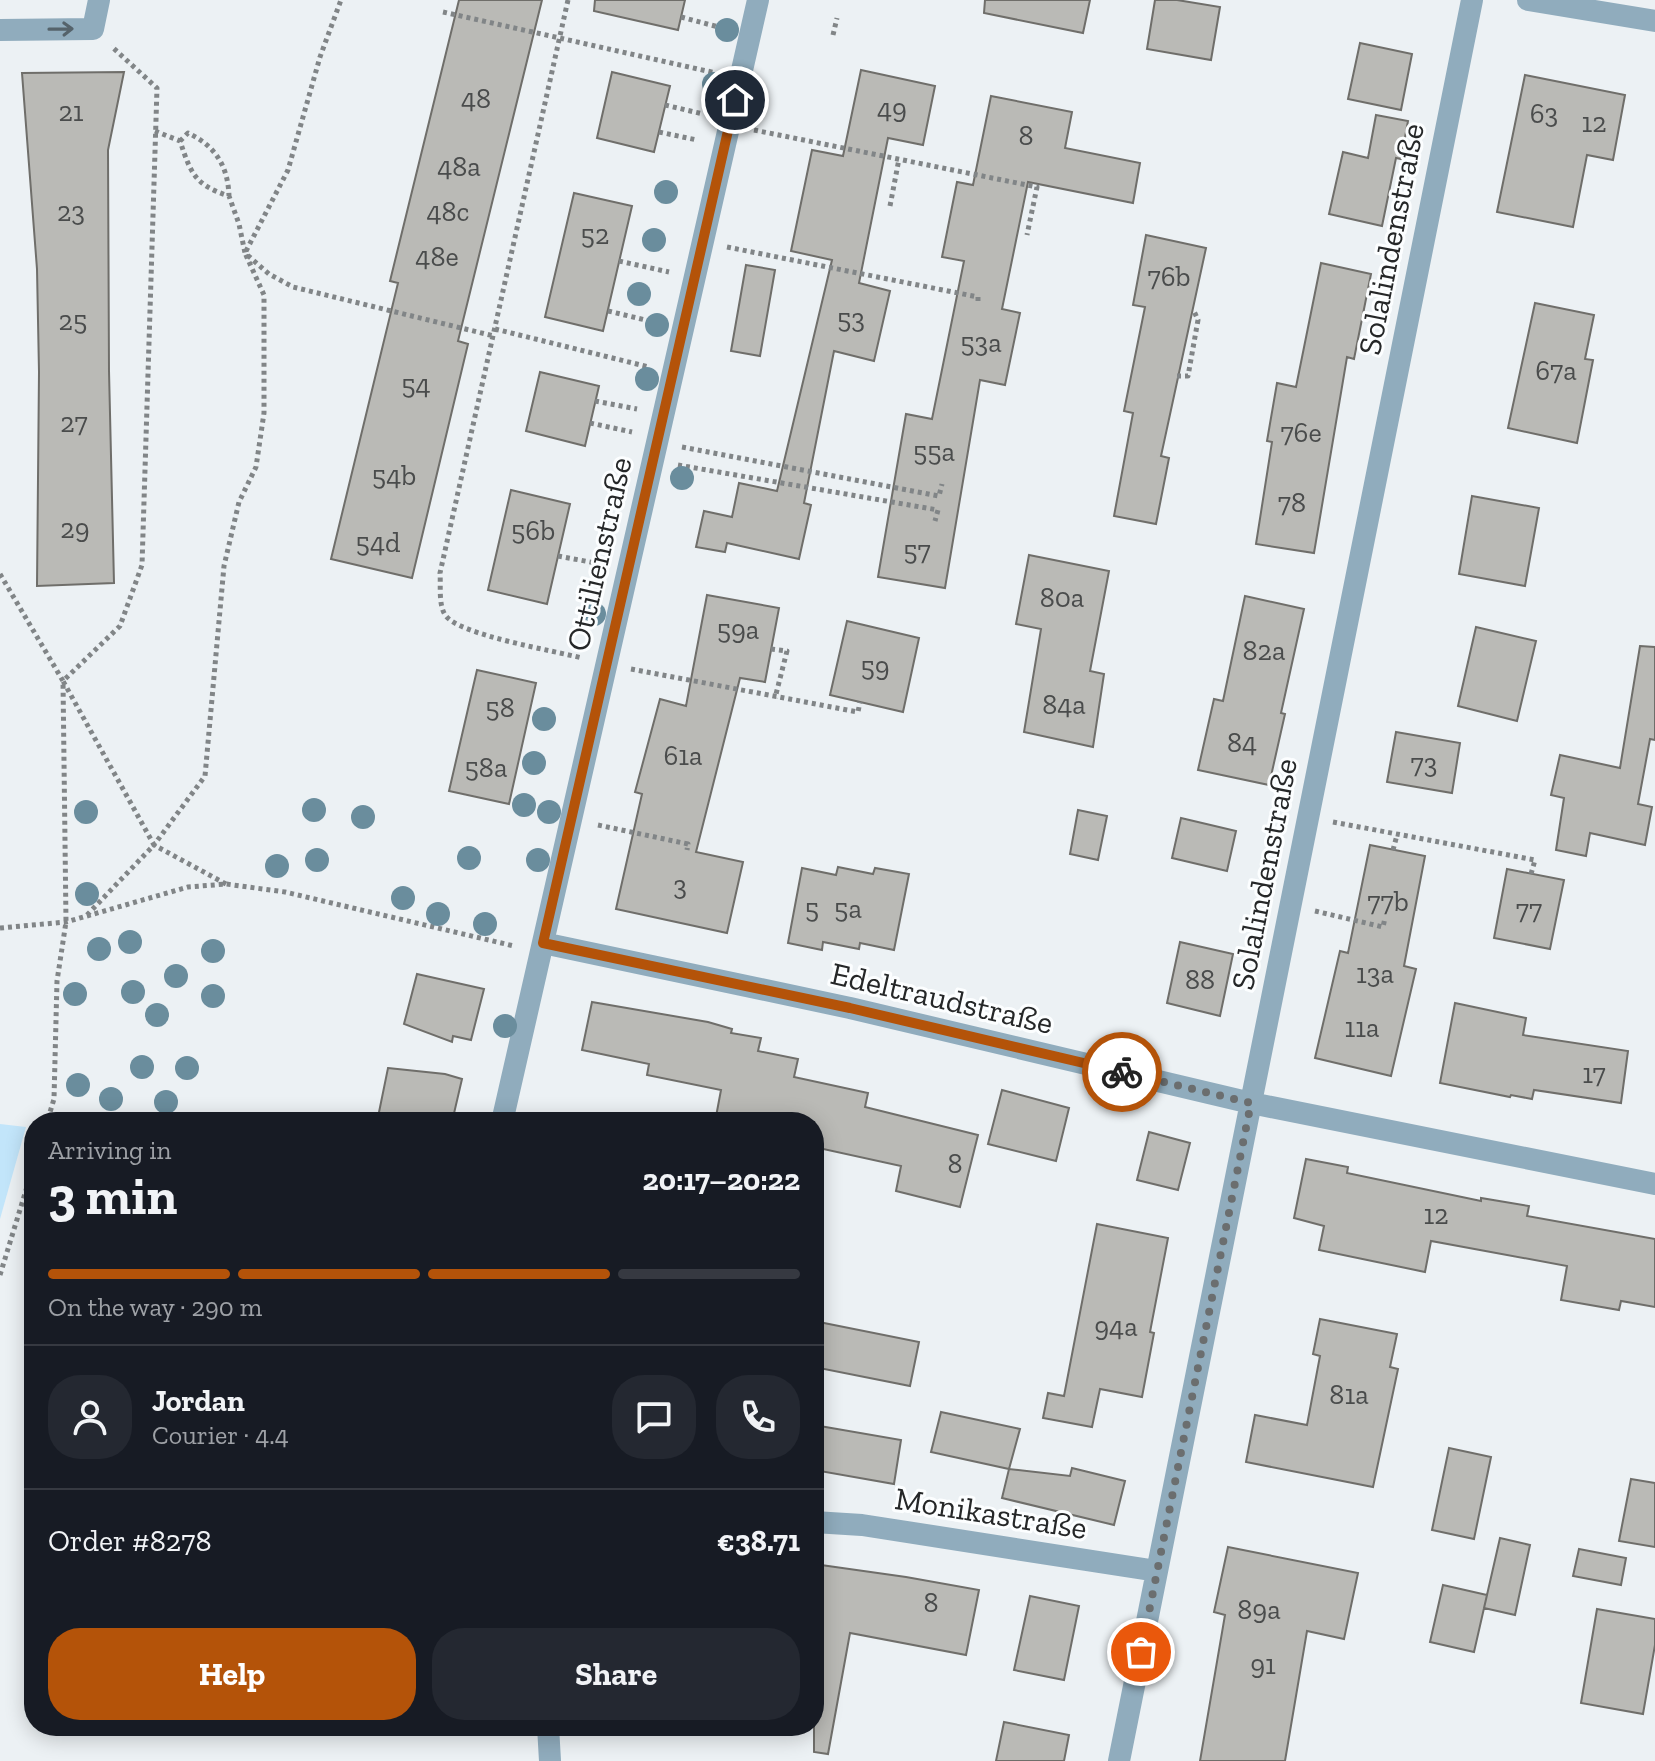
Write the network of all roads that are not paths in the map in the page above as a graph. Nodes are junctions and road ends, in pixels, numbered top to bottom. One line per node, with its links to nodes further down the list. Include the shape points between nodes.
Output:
1 (99, 0): 6 (street, one-way to 1, via 93,29)
2 (758, 0): 7 (street, Ottilienstraße)
3 (1472, 0): 8 (street, Solalindenstraße)
4 (1528, 0): 5 (street)
5 (1655, 21)
6 (0, 30)
7 (543, 943): 8 (street, Edeltraudstraße, via 850,1008); 9 (street, Ottilienstraße)
8 (1251, 1103): 10 (street, Edeltraudstraße); 12 (street, Solalindenstraße)
9 (504, 1112)
10 (1655, 1184)
11 (824, 1523): 12 (street, Monikastraße)
12 (1157, 1571): 15 (street, Solalindenstraße)
13 (549, 1736): 14 (street)
14 (550, 1761)
15 (1119, 1761)

